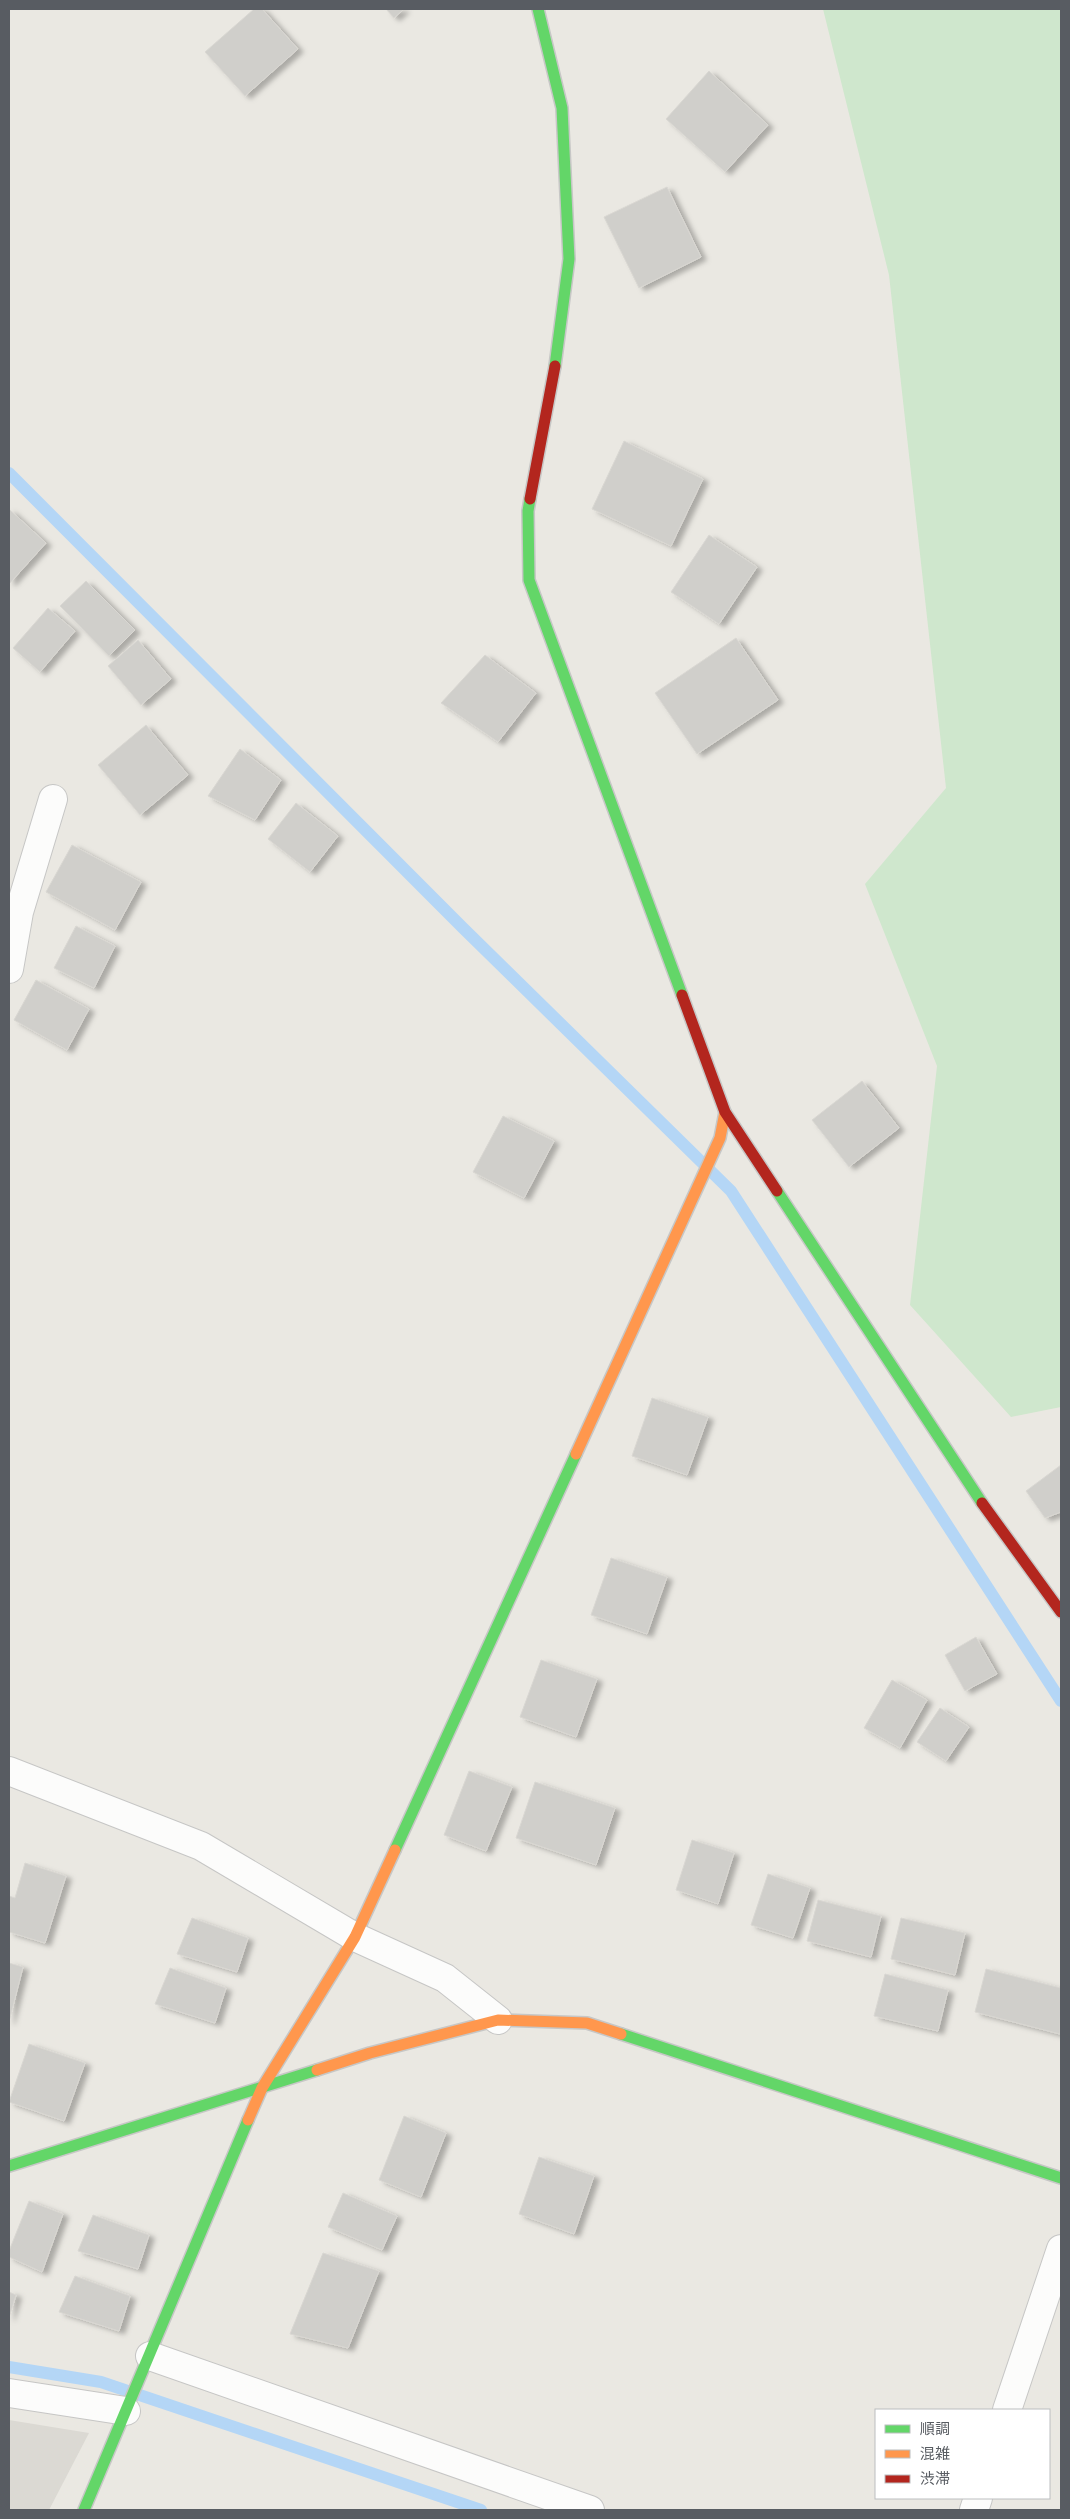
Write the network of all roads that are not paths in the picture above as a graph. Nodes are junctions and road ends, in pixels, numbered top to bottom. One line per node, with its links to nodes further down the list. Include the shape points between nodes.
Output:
1 (538, 9): 4 (street, via 562,108 569,259 561,334 528,511 529,580)
2 (53, 799): 3 (street, via 19,912)
3 (9, 969)
4 (725, 1112): 5 (street, via 981,1501); 7 (street, via 720,1138)
5 (1061, 1612)
6 (9, 1772): 7 (street, via 201,1846)
7 (355, 1937): 8 (street, via 445,1978); 9 (street)
8 (498, 2020): 9 (street, via 370,2053); 11 (street, via 587,2023)
9 (262, 2088): 10 (street); 13 (street)
10 (9, 2166)
11 (1061, 2178)
12 (1061, 2250): 15 (street)
13 (150, 2356): 16 (street); 18 (street)
14 (9, 2394): 16 (street)
15 (1007, 2409)
16 (126, 2411): 17 (street)
17 (84, 2510)
18 (590, 2510)

